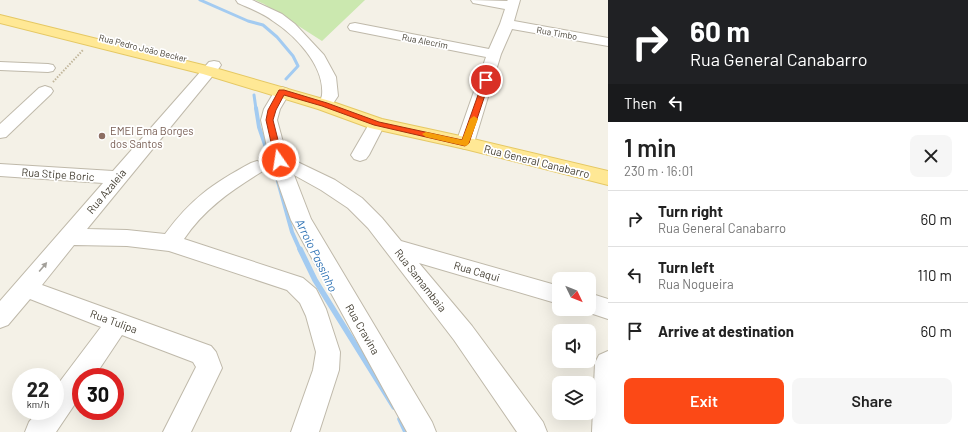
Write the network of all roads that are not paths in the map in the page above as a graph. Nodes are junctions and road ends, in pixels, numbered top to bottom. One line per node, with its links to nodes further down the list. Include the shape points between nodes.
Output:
1 (242, 0): 15 (street, via 277,17 318,55 328,78)
2 (477, 0): 3 (street)
3 (513, 3): 6 (street)
4 (0, 11): 12 (main road, Rua Pedro João Becker)
5 (0, 19): 12 (main road, Rua Pedro João Becker)
6 (507, 24): 8 (street, Rua Timbo); 9 (street)
7 (355, 27): 9 (street, Rua Alecrim)
8 (608, 42)
9 (494, 54): 18 (street)
10 (0, 66): 11 (street)
11 (48, 68)
12 (212, 68): 13 (main road, Rua Pedro João Becker); 24 (street, Rua Azaleia)
13 (284, 88): 15 (main road, Rua General Canabarro); 20 (street, Rua Cravina, via 269,120)
14 (45, 91): 17 (street)
15 (327, 100): 16 (main road, Rua General Canabarro); 18 (main road, Rua General Canabarro)
16 (377, 124): 18 (main road, Rua General Canabarro); 19 (street)
17 (0, 133)
18 (468, 137): 21 (main road, Rua General Canabarro); 25 (main road, Rua General Canabarro)
19 (360, 155)
20 (279, 160): 28 (street, Rua Samambaia, via 328,185 355,203); 41 (street, Rua Cravina, via 301,220)
21 (608, 163)
22 (257, 167): 27 (street, via 202,203)
23 (0, 170): 24 (street, Rua Stipe Boric)
24 (117, 178): 26 (street, Rua Azaleia)
25 (608, 178)
26 (69, 237): 27 (street, via 127,238); 29 (street, Rua Azaleia, one-way to 26)
27 (170, 243): 40 (street, via 295,284 308,296 318,316 328,352 326,370)
28 (394, 247): 30 (street, Rua Caqui); 42 (street, Rua Samambaia, via 463,333)
29 (25, 288): 33 (street, Rua Azaleia); 34 (street, Rua Tulipa)
30 (552, 293)
31 (596, 305): 32 (street)
32 (608, 309)
33 (0, 318)
34 (118, 322): 36 (street); 39 (street, Rua Tulipa, via 202,354 207,360 209,368)
35 (608, 363): 43 (street)
36 (64, 398)
37 (49, 420): 38 (street)
38 (40, 432)
39 (177, 432)
40 (305, 432)
41 (422, 432)
42 (533, 432)
43 (606, 432)

